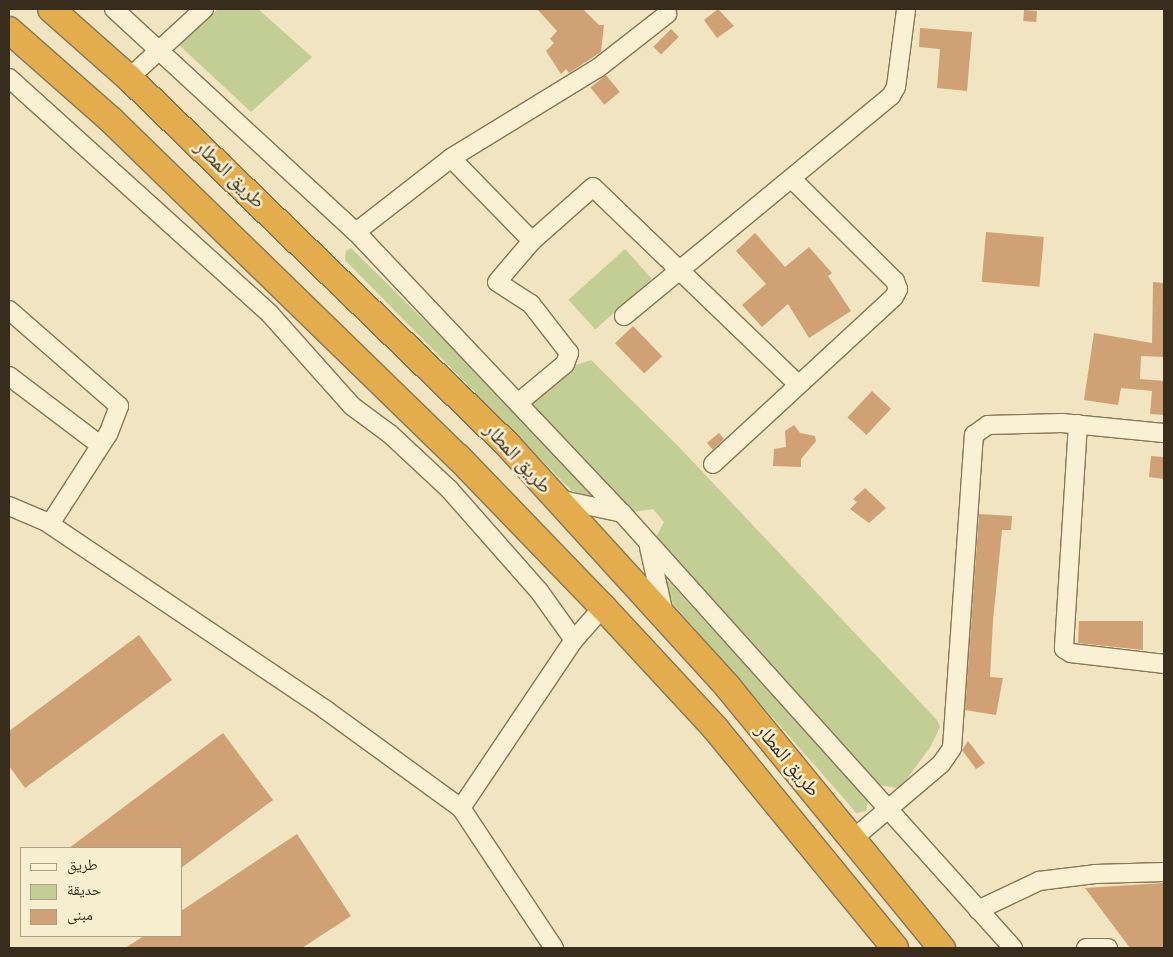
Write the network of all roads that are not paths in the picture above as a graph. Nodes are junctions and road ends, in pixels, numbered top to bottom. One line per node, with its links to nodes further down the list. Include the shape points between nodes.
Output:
1 (50, 9): 9 (highway, طريق المطار)
2 (114, 9): 7 (street)
3 (204, 9): 7 (street)
4 (906, 10): 11 (street, via 896,86 891,96)
5 (667, 14): 10 (street, via 598,68)
6 (9, 30): 29 (highway, طريق المطار, via 125,134 458,457)
7 (159, 50): 9 (street); 12 (street)
8 (9, 78): 31 (street, via 270,314 352,406 390,434 448,490 539,591)
9 (129, 78): 24 (highway, طريق المطار, via 425,362)
10 (451, 158): 12 (street); 13 (street)
11 (793, 180): 14 (street); 18 (street, via 895,281 898,289 894,297)
12 (356, 232): 19 (street)
13 (532, 241): 14 (street, via 593,187); 19 (street, via 497,282 531,304 569,353 565,364)
14 (681, 271): 16 (street); 18 (street)
15 (9, 310): 22 (street, via 119,406)
16 (624, 316)
17 (9, 376): 22 (street)
18 (798, 384): 23 (street)
19 (518, 403): 26 (street)
20 (1078, 424): 21 (street); 32 (street, via 1064,649 1071,653); 34 (street, via 988,425 974,435 952,748 941,764)
21 (1164, 433)
22 (100, 445): 27 (street)
23 (713, 464)
24 (558, 499): 26 (street); 30 (highway, طريق المطار)
25 (9, 506): 27 (street)
26 (622, 513): 28 (street)
27 (50, 524): 33 (street, via 326,710)
28 (648, 545): 30 (street); 34 (street)
29 (603, 607): 31 (street); 39 (highway, طريق المطار, via 715,728)
30 (665, 617): 35 (highway, طريق المطار)
31 (574, 640): 33 (street)
32 (1164, 664)
33 (461, 808): 38 (street)
34 (888, 808): 35 (street); 37 (street)
35 (854, 838): 40 (highway, طريق المطار)
36 (1164, 872): 37 (street, via 1095,874 1039,881)
37 (978, 910): 41 (street)
38 (554, 948)
39 (895, 948)
40 (942, 948)
41 (1013, 948)
42 (1086, 948): 43 (street)
43 (1108, 948)

